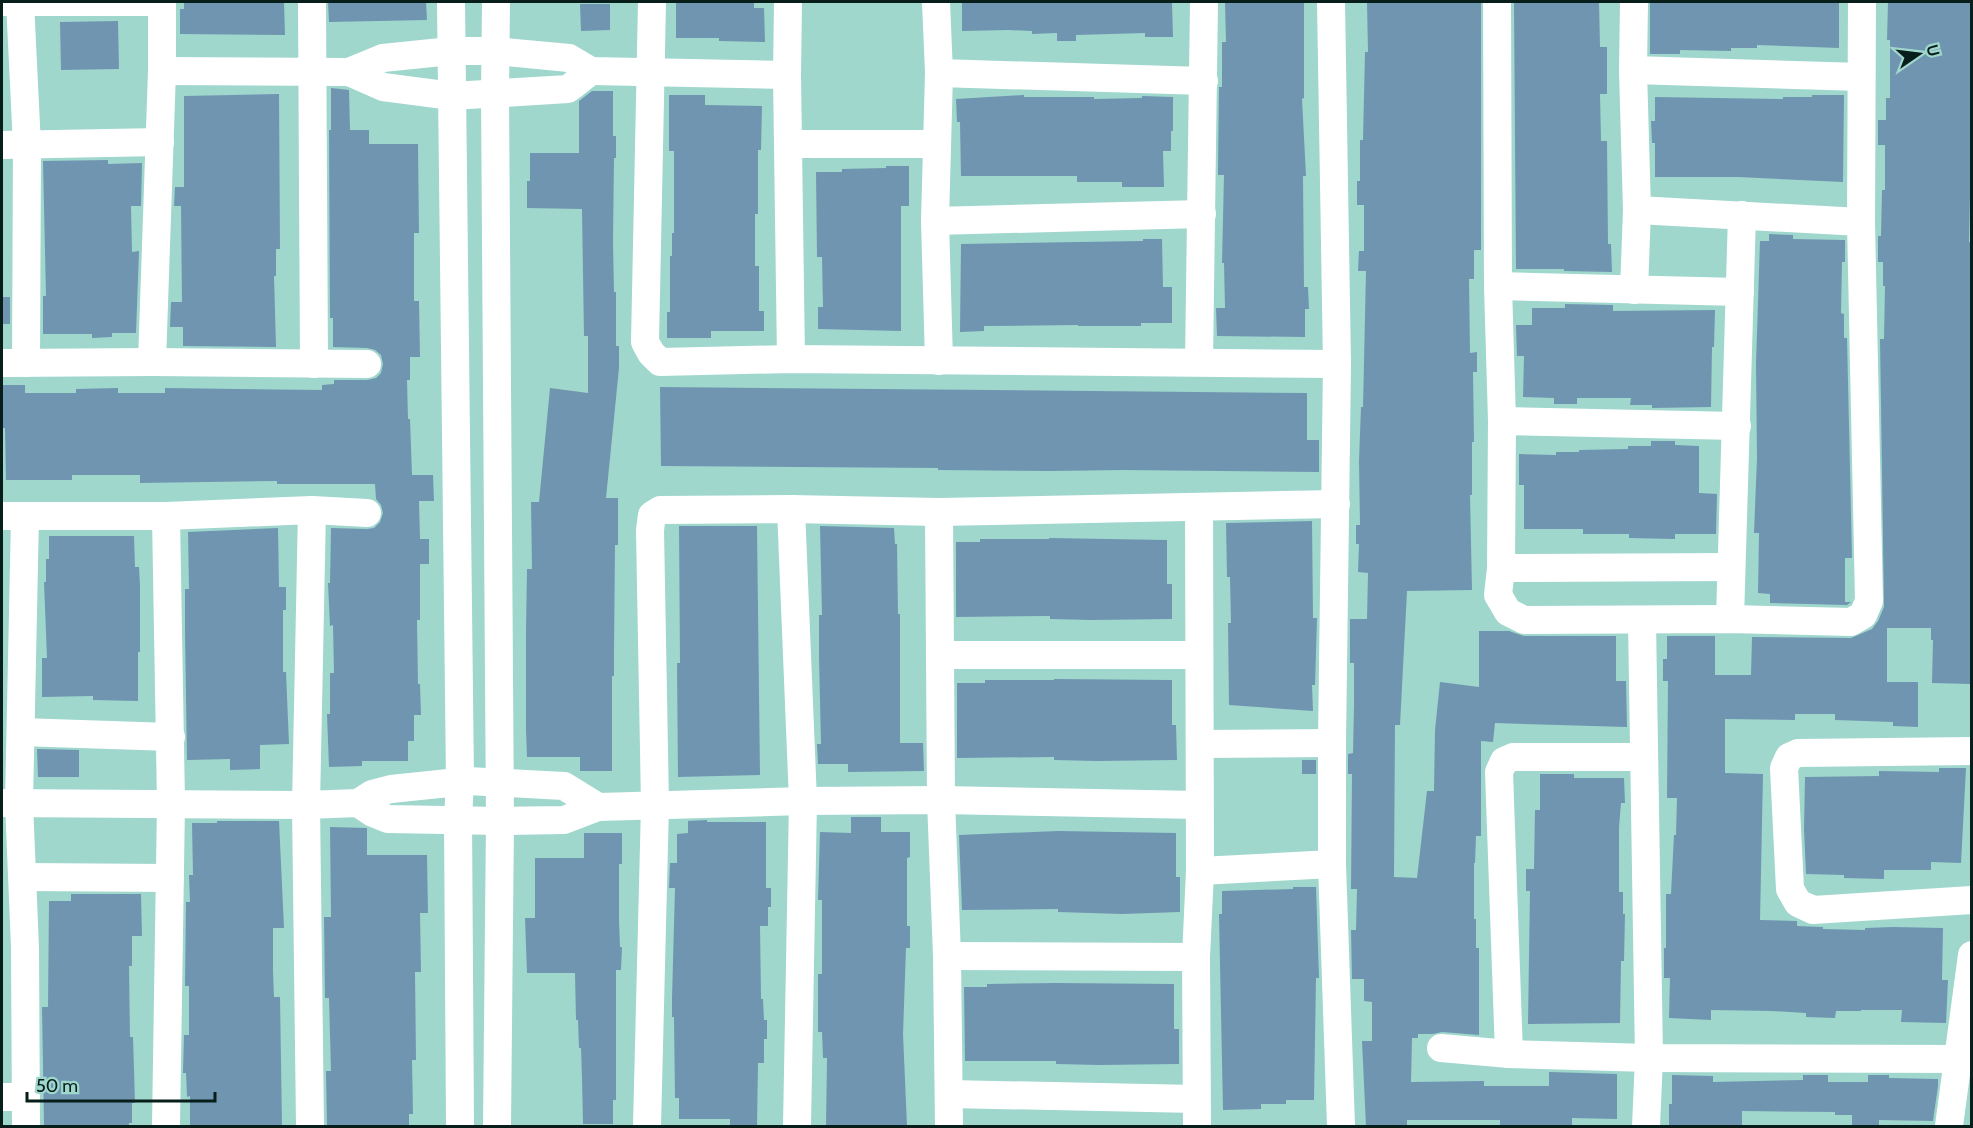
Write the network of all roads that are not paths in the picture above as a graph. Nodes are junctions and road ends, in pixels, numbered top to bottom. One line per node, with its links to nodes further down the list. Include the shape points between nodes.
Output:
1 (2, 2): 2 (street)
2 (20, 2): 3 (street); 32 (street)
3 (162, 2): 19 (street)
4 (312, 2): 17 (street)
5 (451, 2): 15 (street)
6 (496, 2): 16 (street)
7 (652, 2): 22 (street)
8 (788, 2): 24 (street)
9 (936, 2): 23 (street)
10 (1204, 2): 26 (street)
11 (1331, 2): 48 (street)
12 (1497, 2): 38 (street)
13 (1634, 2): 18 (street)
14 (1862, 2): 25 (street)
15 (450, 51): 16 (street); 21 (street, via 383,58); 28 (street)
16 (495, 51): 20 (street, via 569,58); 27 (street)
17 (314, 70): 19 (street); 21 (street); 46 (street)
18 (1633, 70): 25 (street); 33 (street)
19 (162, 71): 29 (street)
20 (591, 71): 22 (street); 27 (street, via 568,88)
21 (349, 72): 28 (street, via 383,87)
22 (649, 73): 24 (street); 41 (street, via 645,342 660,362)
23 (939, 73): 26 (street); 31 (street)
24 (787, 75): 30 (street)
25 (1861, 77): 37 (street)
26 (1204, 81): 34 (street)
27 (495, 94): 28 (street); 72 (street)
28 (452, 96): 72 (street)
29 (160, 142): 32 (street); 43 (street)
30 (788, 144): 31 (street); 41 (street)
31 (936, 144): 36 (street)
32 (14, 146): 45 (street)
33 (1637, 210): 35 (street); 39 (street)
34 (1202, 214): 36 (street); 44 (street)
35 (1742, 215): 37 (street); 40 (street)
36 (935, 221): 42 (street)
37 (1861, 222): 61 (street, via 1869,602 1863,615 1851,622)
38 (1498, 286): 39 (street); 49 (street)
39 (1634, 290): 40 (street)
40 (1740, 292): 50 (street)
41 (791, 359): 42 (street)
42 (939, 361): 44 (street)
43 (152, 362): 45 (street); 46 (street)
44 (1199, 362): 48 (street)
45 (14, 363)
46 (314, 364): 47 (street)
47 (367, 364)
48 (1337, 364): 51 (street)
49 (1502, 421): 50 (street); 60 (street)
50 (1737, 426): 59 (street)
51 (1336, 504): 52 (street); 68 (street)
52 (1199, 507): 55 (street); 65 (street)
53 (791, 508): 55 (street); 74 (street); 80 (street, via 660,510 652,515)
54 (312, 510): 56 (street); 58 (street); 79 (street)
55 (939, 512): 64 (street)
56 (367, 513)
57 (13, 516): 58 (street); 63 (street)
58 (166, 516): 67 (street)
59 (1731, 567): 60 (street); 61 (street)
60 (1501, 568): 62 (street, via 1498,595 1508,612 1524,620)
61 (1730, 619): 62 (street)
62 (1642, 621): 71 (street)
63 (12, 653): 66 (street)
64 (941, 655): 65 (street); 73 (street)
65 (1199, 656): 69 (street)
66 (21, 732): 67 (street); 75 (street)
67 (171, 737): 76 (street)
68 (1332, 743): 69 (street); 83 (street)
69 (1200, 744): 78 (street)
70 (1971, 751): 87 (street, via 1798,753 1789,757 1784,768 1790,889 1798,903 1813,910)
71 (1644, 757): 93 (street, via 1513,757 1504,761 1499,772); 94 (street)
72 (477, 782): 77 (street, via 391,789); 81 (street, via 564,786); 82 (street); 82 (street)
73 (941, 800): 74 (street); 78 (street); 90 (street)
74 (803, 801): 80 (street); 105 (street)
75 (10, 803): 76 (street); 85 (street)
76 (171, 803): 79 (street); 86 (street)
77 (357, 803): 79 (street); 82 (street, via 388,819)
78 (1199, 804): 84 (street)
79 (306, 805): 101 (street)
80 (655, 805): 81 (street); 104 (street)
81 (598, 807): 82 (street, via 564,820)
82 (476, 820): 102 (street); 103 (street)
83 (1332, 864): 84 (street); 107 (street)
84 (1200, 871): 91 (street)
85 (23, 877): 86 (street); 88 (street)
86 (171, 878): 100 (street)
87 (1971, 900)
88 (14, 949): 97 (street)
89 (1971, 955): 95 (street)
90 (947, 956): 91 (street); 96 (street)
91 (1196, 957): 98 (street)
92 (1441, 1048): 93 (street)
93 (1509, 1054): 94 (street)
94 (1649, 1058): 95 (street); 108 (street)
95 (1964, 1059): 109 (street)
96 (949, 1094): 98 (street); 106 (street)
97 (14, 1097): 99 (street)
98 (1196, 1113)
99 (26, 1126)
100 (166, 1126)
101 (310, 1126)
102 (460, 1126)
103 (497, 1126)
104 (647, 1126)
105 (797, 1126)
106 (949, 1126)
107 (1341, 1126)
108 (1646, 1126)
109 (1949, 1126)

